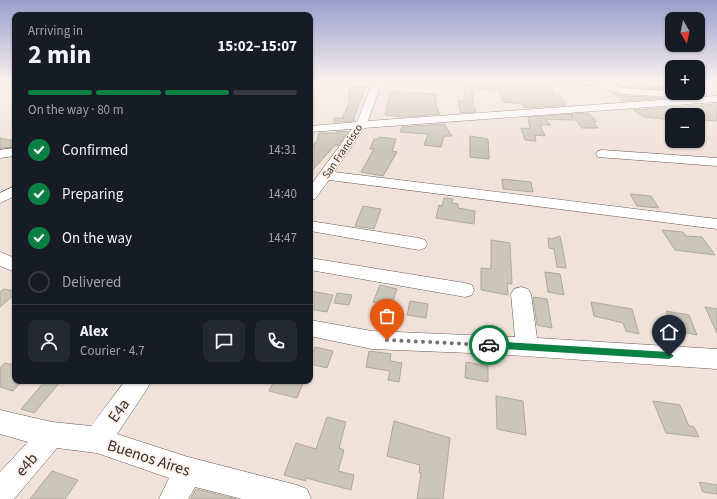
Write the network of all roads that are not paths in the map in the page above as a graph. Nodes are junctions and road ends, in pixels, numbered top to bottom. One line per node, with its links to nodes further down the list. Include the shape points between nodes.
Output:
1 (369, 104): 5 (street, San Francisco)
2 (656, 104): 5 (street)
3 (660, 104): 4 (street, via 672,112)
4 (641, 112)
5 (361, 125): 6 (street); 11 (street, San Francisco)
6 (313, 129)
7 (12, 152): 8 (street)
8 (0, 154)
9 (602, 154): 10 (street)
10 (717, 162)
11 (326, 175): 13 (street, San Francisco); 15 (street)
12 (12, 186): 14 (street)
13 (313, 192)
14 (0, 199)
15 (717, 224)
16 (313, 226): 17 (street)
17 (419, 244)
18 (0, 258): 19 (street)
19 (12, 264)
20 (313, 265): 21 (street)
21 (465, 290)
22 (521, 294): 24 (street)
23 (313, 329): 24 (street, via 372,340)
24 (527, 347): 25 (street)
25 (717, 359)
26 (137, 384): 29 (street, E4a)
27 (0, 422): 28 (street, Buenos Aires)
28 (52, 435): 29 (street, Buenos Aires); 31 (street, e4b)
29 (97, 440): 30 (street, Buenos Aires)
30 (188, 471): 32 (street); 33 (street, Buenos Aires)
31 (0, 494)
32 (173, 499)
33 (297, 499)

